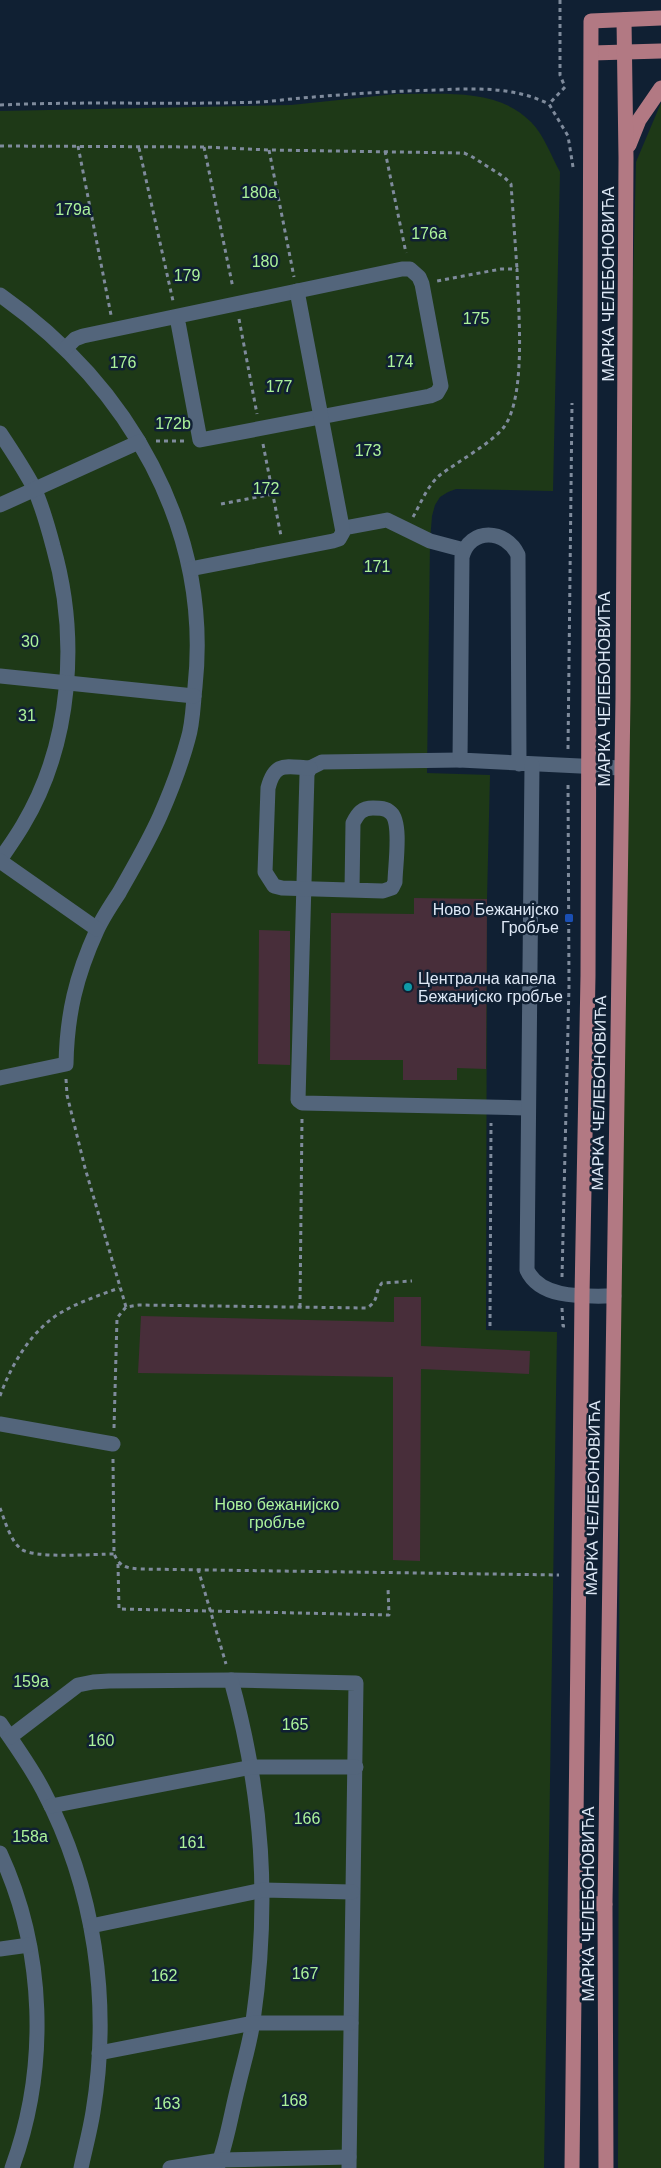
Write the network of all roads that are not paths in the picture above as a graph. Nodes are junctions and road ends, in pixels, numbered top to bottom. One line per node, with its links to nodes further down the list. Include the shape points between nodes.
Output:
1 (661, 18): 2 (main road)
2 (624, 20): 4 (main road, МАРКА ЧЕЛЕБОНОВИЋА); 5 (main road, МАРКА ЧЕЛЕБОНОВИЋА, via 591,21)
3 (661, 51): 4 (main road)
4 (624, 52): 5 (main road); 7 (main road, МАРКА ЧЕЛЕБОНОВИЋА)
5 (592, 53): 25 (main road, МАРКА ЧЕЛЕБОНОВИЋА)
6 (661, 88): 7 (main road, via 639,120)
7 (626, 158): 27 (main road, МАРКА ЧЕЛЕБОНОВИЋА)
8 (297, 291): 10 (lane); 12 (lane); 12 (lane, via 410,269 422,284 441,379 440,390 430,396)
9 (0, 295): 11 (lane)
10 (177, 317): 11 (lane, via 75,338); 12 (lane, via 200,440)
11 (66, 348): 14 (lane, via 119,410)
12 (321, 417): 17 (lane)
13 (0, 433): 15 (lane)
14 (139, 442): 15 (lane); 19 (lane, via 163,486)
15 (34, 489): 16 (lane); 21 (lane, via 48,527 64,592 68,636)
16 (0, 505)
17 (344, 528): 18 (lane, via 387,520 430,541); 19 (lane, via 339,539)
18 (464, 550): 23 (lane); 24 (lane, via 476,538 492,535 508,540 518,555)
19 (190, 569): 22 (lane, via 196,610)
20 (0, 676): 21 (lane)
21 (67, 682): 22 (lane); 28 (lane, via 54,748 42,785 24,824)
22 (194, 696): 31 (lane, via 189,737 159,818)
23 (460, 760): 24 (lane); 26 (lane, via 322,762)
24 (525, 764): 25 (lane); 33 (lane)
25 (589, 767): 27 (lane); 34 (main road, МАРКА ЧЕЛЕБОНОВИЋА)
26 (310, 768): 29 (lane, via 307,774); 29 (lane, via 282,767 271,776 268,788 265,872 274,886)
27 (621, 768): 35 (main road, МАРКА ЧЕЛЕБОНОВИЋА)
28 (0, 860): 31 (lane)
29 (303, 889): 30 (lane); 33 (lane, via 298,1100 302,1103)
30 (352, 890): 30 (lane, via 353,823 362,810 384,809 396,821 395,882 392,888 383,891)
31 (97, 929): 32 (lane, via 76,983 69,1017 66,1064)
32 (0, 1078)
33 (527, 1108): 34 (lane, via 527,1270 536,1284)
34 (582, 1296): 35 (lane); 47 (main road, МАРКА ЧЕЛЕБОНОВИЋА)
35 (614, 1296): 48 (main road, МАРКА ЧЕЛЕБОНОВИЋА)
36 (0, 1424): 37 (lane)
37 (113, 1444)
38 (231, 1680): 40 (lane, via 101,1681 78,1685); 41 (lane); 42 (lane, via 356,1683)
39 (0, 1723): 40 (lane)
40 (10, 1737): 43 (lane)
41 (252, 1767): 42 (lane); 43 (lane); 45 (lane, via 260,1826)
42 (356, 1767): 46 (lane)
43 (51, 1806): 49 (lane, via 71,1853)
44 (0, 1852): 50 (lane, via 16,1894)
45 (263, 1890): 46 (lane); 49 (lane); 52 (lane, via 261,1956)
46 (352, 1892): 53 (lane)
47 (576, 1903): 48 (main road); 60 (main road, МАРКА ЧЕЛЕБОНОВИЋА)
48 (605, 1904): 61 (main road, МАРКА ЧЕЛЕБОНОВИЋА)
49 (91, 1926): 54 (lane, via 100,1990)
50 (29, 1945): 51 (lane); 57 (lane, via 36,2000 34,2078)
51 (0, 1949)
52 (253, 2023): 53 (lane); 54 (lane); 56 (lane)
53 (351, 2023): 55 (lane)
54 (99, 2053): 58 (lane, via 93,2111)
55 (349, 2162): 56 (lane)
56 (219, 2164): 59 (lane)
57 (12, 2168)
58 (81, 2168)
59 (170, 2168)
60 (572, 2168)
61 (606, 2168)

